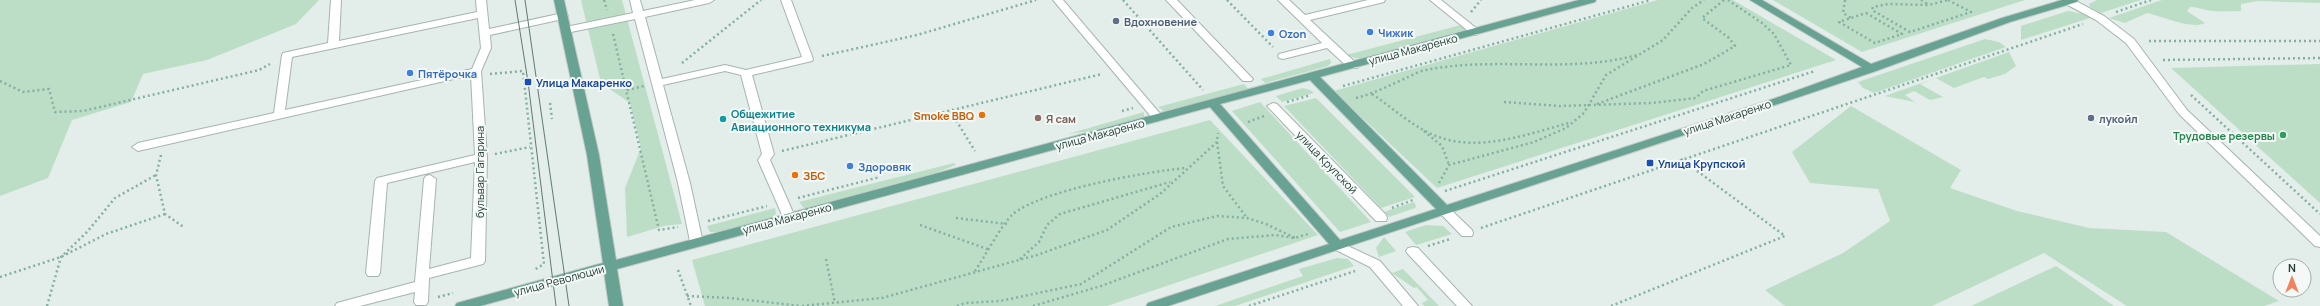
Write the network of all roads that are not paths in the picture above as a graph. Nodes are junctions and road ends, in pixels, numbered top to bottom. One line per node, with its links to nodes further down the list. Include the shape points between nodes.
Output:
1 (336, 0): 23 (street)
2 (481, 0): 15 (street, бульвар Гагарина)
3 (559, 0): 17 (main road)
4 (635, 0): 16 (street)
5 (709, 0): 16 (street)
6 (786, 0): 28 (street, via 808,59)
7 (1058, 0): 35 (street)
8 (1171, 0): 30 (street)
9 (1283, 0): 18 (street)
10 (1380, 0): 18 (street)
11 (1435, 0): 20 (street)
12 (1591, 0): 20 (main road, улица Макаренко)
13 (1755, 0): 26 (main road)
14 (2071, 1): 26 (main road, улица Макаренко, via 2006,20); 44 (street, via 2100,18 2130,41 2183,112)
15 (482, 14): 21 (street, бульвар Гагарина); 23 (street)
16 (639, 15): 19 (street); 31 (street)
17 (563, 16): 19 (main road); 21 (street)
18 (1303, 19): 22 (street)
19 (566, 30): 47 (main road, via 592,155)
20 (1476, 32): 25 (main road, улица Макаренко)
21 (485, 33): 27 (street, бульвар Гагарина, via 486,48)
22 (1329, 44): 24 (street); 25 (street)
23 (332, 46): 34 (street, via 287,55)
24 (1283, 56)
25 (1353, 66): 29 (main road, улица Макаренко)
26 (1872, 69): 39 (main road, улица Макаренко)
27 (476, 73): 34 (street); 37 (street, бульвар Гагарина)
28 (746, 73): 31 (street, via 725,68); 41 (street, via 768,154 764,160)
29 (1313, 76): 32 (main road, улица Макаренко); 39 (main road)
30 (1247, 79)
31 (658, 83): 43 (street, via 684,183)
32 (1213, 104): 35 (main road, улица Макаренко); 45 (main road)
33 (1273, 106): 40 (street, улица Крупской)
34 (279, 116): 36 (street)
35 (1158, 118): 41 (main road, улица Макаренко)
36 (138, 147)
37 (481, 157): 48 (street, via 381,181); 49 (street, бульвар Гагарина, via 478,261)
38 (430, 179): 49 (street)
39 (1443, 209): 42 (street); 45 (main road, улица Макаренко)
40 (1378, 215)
41 (789, 217): 43 (main road, улица Макаренко)
42 (1467, 233)
43 (696, 243): 47 (main road, улица Макаренко)
44 (2320, 243)
45 (1337, 245): 54 (main road, улица Макаренко); 55 (street, via 1375,264)
46 (1413, 251): 56 (street)
47 (610, 267): 52 (main road, улица Революции); 53 (main road)
48 (373, 273)
49 (422, 280): 50 (street); 51 (street)
50 (421, 302)
51 (342, 306)
52 (462, 306)
53 (616, 306)
54 (1153, 306)
55 (1411, 306)
56 (1465, 306)

